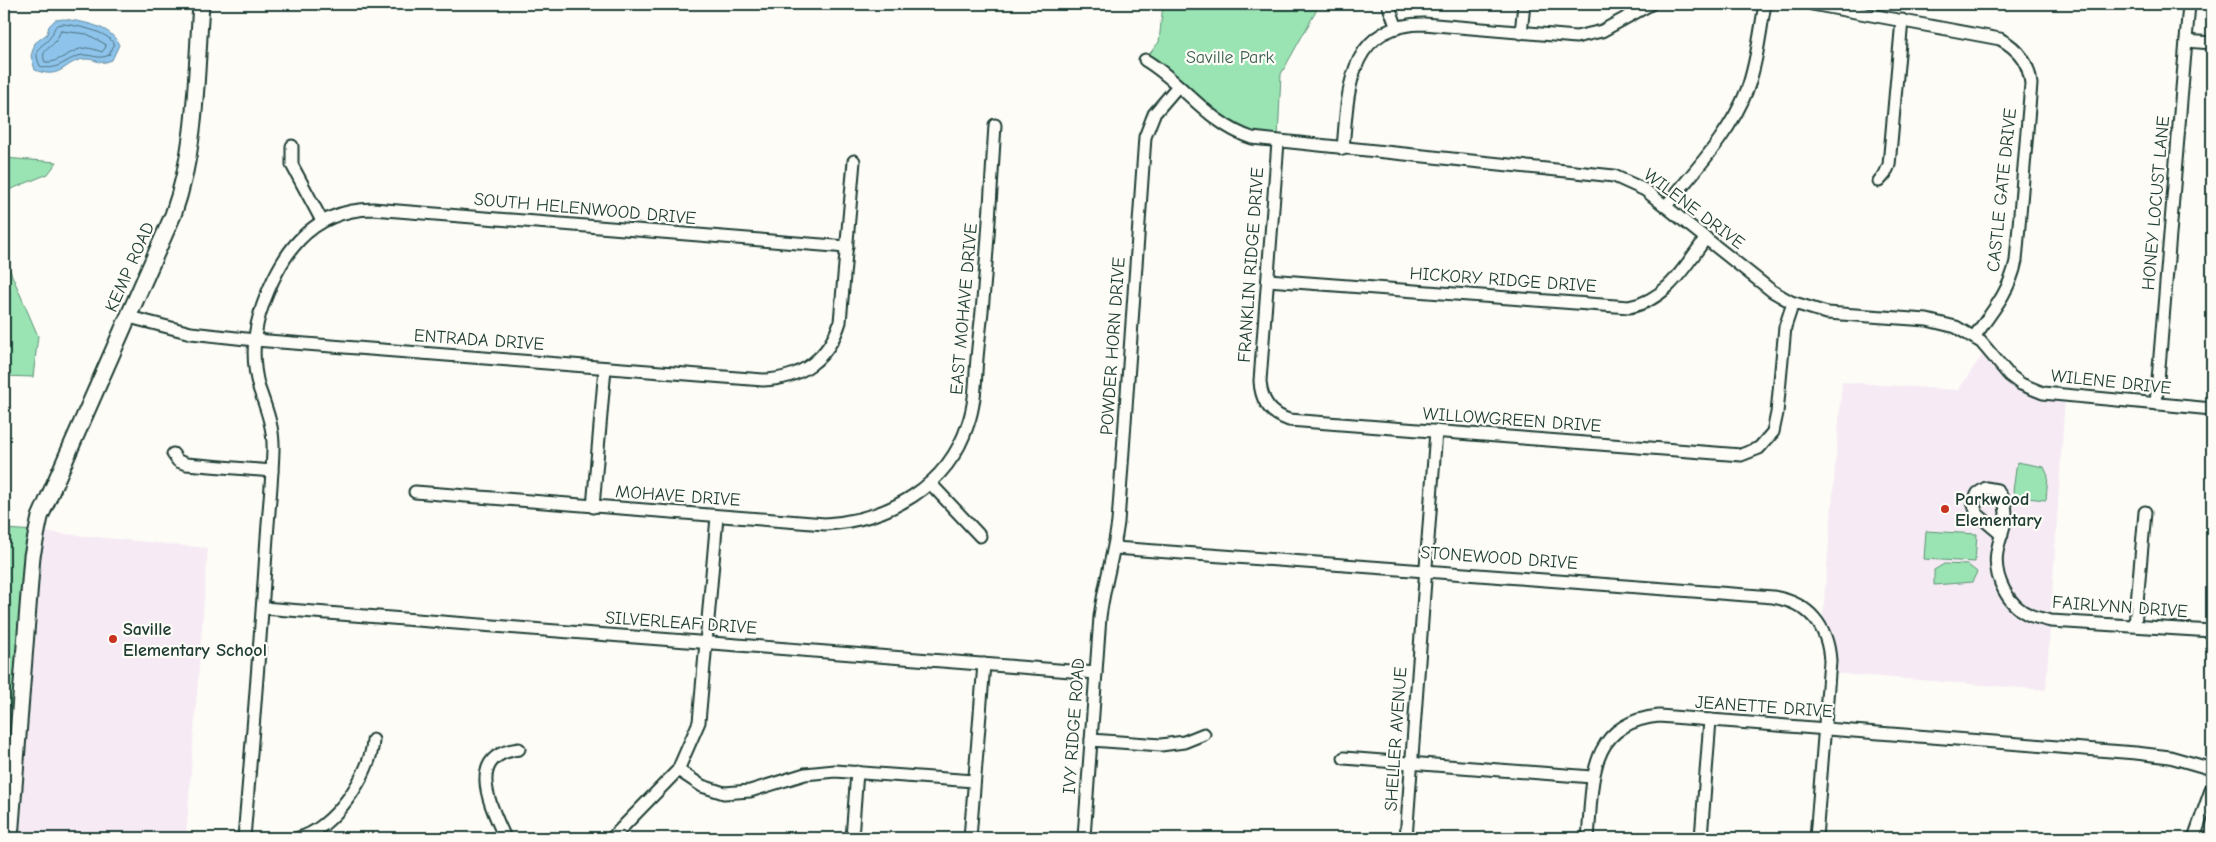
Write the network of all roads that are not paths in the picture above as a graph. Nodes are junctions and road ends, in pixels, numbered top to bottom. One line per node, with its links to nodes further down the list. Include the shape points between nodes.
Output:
1 (202, 4): 27 (main road, KEMP ROAD, via 186,173 173,215)
2 (1388, 4): 9 (street)
3 (1524, 4): 10 (street)
4 (1651, 4): 10 (street, via 1588,36)
5 (1765, 4): 21 (street, via 1753,72 1741,105 1730,125)
6 (1812, 4): 8 (street)
7 (2189, 4): 11 (street, HONEY LOCUST LANE)
8 (1902, 20): 20 (street, via 1890,166); 28 (street, CASTLE GATE DRIVE, via 2000,39 2020,54 2028,67 2031,84 2016,261 2005,294)
9 (1397, 28): 10 (street, via 1424,24); 18 (street, via 1372,44 1354,67 1348,89)
10 (1521, 33)
11 (2186, 41): 12 (street); 32 (street, HONEY LOCUST LANE)
12 (2212, 43)
13 (1145, 60): 14 (street, WILENE DRIVE, via 1161,69)
14 (1178, 86): 16 (street, WILENE DRIVE, via 1229,129 1252,138); 44 (street, POWDER HORN DRIVE, via 1154,114 1145,137)
15 (995, 125): 37 (street, EAST MOHAVE DRIVE, via 974,400 964,434)
16 (1278, 142): 18 (street, WILENE DRIVE); 25 (street, FRANKLIN RIDGE DRIVE)
17 (292, 146): 22 (street, via 292,165)
18 (1343, 149): 21 (street, WILENE DRIVE, via 1599,173 1636,184)
19 (854, 161): 24 (street, ENTRADA DRIVE)
20 (1879, 181)
21 (1666, 206): 23 (street, WILENE DRIVE)
22 (322, 221): 24 (street, SOUTH HELENWOOD DRIVE, via 347,212 373,209); 29 (street, SOUTH HELENWOOD DRIVE, via 301,236 283,261 261,312)
23 (1706, 238): 25 (street, HICKORY RIDGE DRIVE, via 1664,291 1648,302 1629,307); 26 (street, WILENE DRIVE, via 1772,291)
24 (847, 247): 30 (street, ENTRADA DRIVE, via 836,336 822,356 801,372 775,380)
25 (1268, 280): 31 (street, FRANKLIN RIDGE DRIVE)
26 (1793, 302): 28 (street, WILENE DRIVE, via 1827,313 1937,322); 34 (street, WILLOWGREEN DRIVE, via 1785,327 1775,425 1770,437 1750,452 1735,455)
27 (129, 316): 29 (street, ENTRADA DRIVE, via 191,333); 68 (main road, KEMP ROAD, via 36,532)
28 (1974, 337): 32 (street, WILENE DRIVE, via 2009,375 2036,391)
29 (255, 340): 30 (street, ENTRADA DRIVE); 36 (street, SOUTH HELENWOOD DRIVE, via 256,375 272,432)
30 (605, 368): 39 (street)
31 (1260, 390): 34 (street, WILLOWGREEN DRIVE, via 1270,409 1289,420)
32 (2156, 404): 33 (street, WILENE DRIVE)
33 (2212, 409)
34 (1436, 431): 45 (street, SHELLER AVENUE)
35 (173, 454): 36 (street, via 186,464)
36 (272, 471): 46 (street, SOUTH HELENWOOD DRIVE)
37 (931, 484): 41 (street, MOHAVE DRIVE, via 897,506 846,522 825,524); 43 (street)
38 (415, 492): 39 (street, MOHAVE DRIVE)
39 (593, 507): 41 (street, MOHAVE DRIVE)
40 (2145, 512): 48 (street)
41 (717, 516): 50 (street)
42 (2002, 535): 48 (street, FAIRLYNN DRIVE, via 1997,553 1997,572 2012,602 2030,615 2051,621)
43 (980, 536)
44 (1115, 548): 45 (street, STONEWOOD DRIVE); 47 (street, POWDER HORN DRIVE)
45 (1426, 570): 54 (street, STONEWOOD DRIVE, via 1782,599 1803,608 1822,627 1829,646); 60 (street, SHELLER AVENUE)
46 (263, 608): 50 (street, SILVERLEAF DRIVE); 69 (street, SOUTH HELENWOOD DRIVE)
47 (1100, 617): 52 (street, IVY RIDGE ROAD)
48 (2135, 625): 49 (street, FAIRLYNN DRIVE)
49 (2212, 631)
50 (707, 642): 51 (street, SILVERLEAF DRIVE); 62 (street, via 699,722)
51 (984, 664): 52 (street, SILVERLEAF DRIVE); 65 (street)
52 (1096, 673): 57 (street, IVY RIDGE ROAD)
53 (1710, 720): 54 (street, JEANETTE DRIVE); 64 (street, JEANETTE DRIVE, via 1660,716 1626,725 1617,730 1604,746); 77 (street)
54 (1824, 729): 61 (street, JEANETTE DRIVE, via 2170,757); 78 (street, STONEWOOD DRIVE)
55 (1204, 734): 57 (street, via 1184,742 1161,745)
56 (373, 740): 70 (street, via 364,772 338,813 315,832)
57 (1092, 740): 67 (street, IVY RIDGE ROAD)
58 (519, 749): 71 (street, via 496,756 486,778 486,795)
59 (1344, 758): 60 (street)
60 (1412, 763): 64 (street); 75 (street, SHELLER AVENUE)
61 (2212, 769)
62 (678, 770): 63 (street, via 702,786 724,793 750,791 813,772); 72 (street)
63 (857, 772): 65 (street); 73 (street)
64 (1592, 777): 76 (street, JEANETTE DRIVE)
65 (974, 781): 74 (street)
66 (2212, 787): 79 (street)
67 (1084, 837)
68 (10, 838)
69 (245, 838)
70 (298, 838)
71 (505, 838)
72 (612, 838)
73 (852, 838)
74 (970, 838)
75 (1406, 838)
76 (1588, 838)
77 (1701, 838)
78 (1816, 838)
79 (2194, 838)

